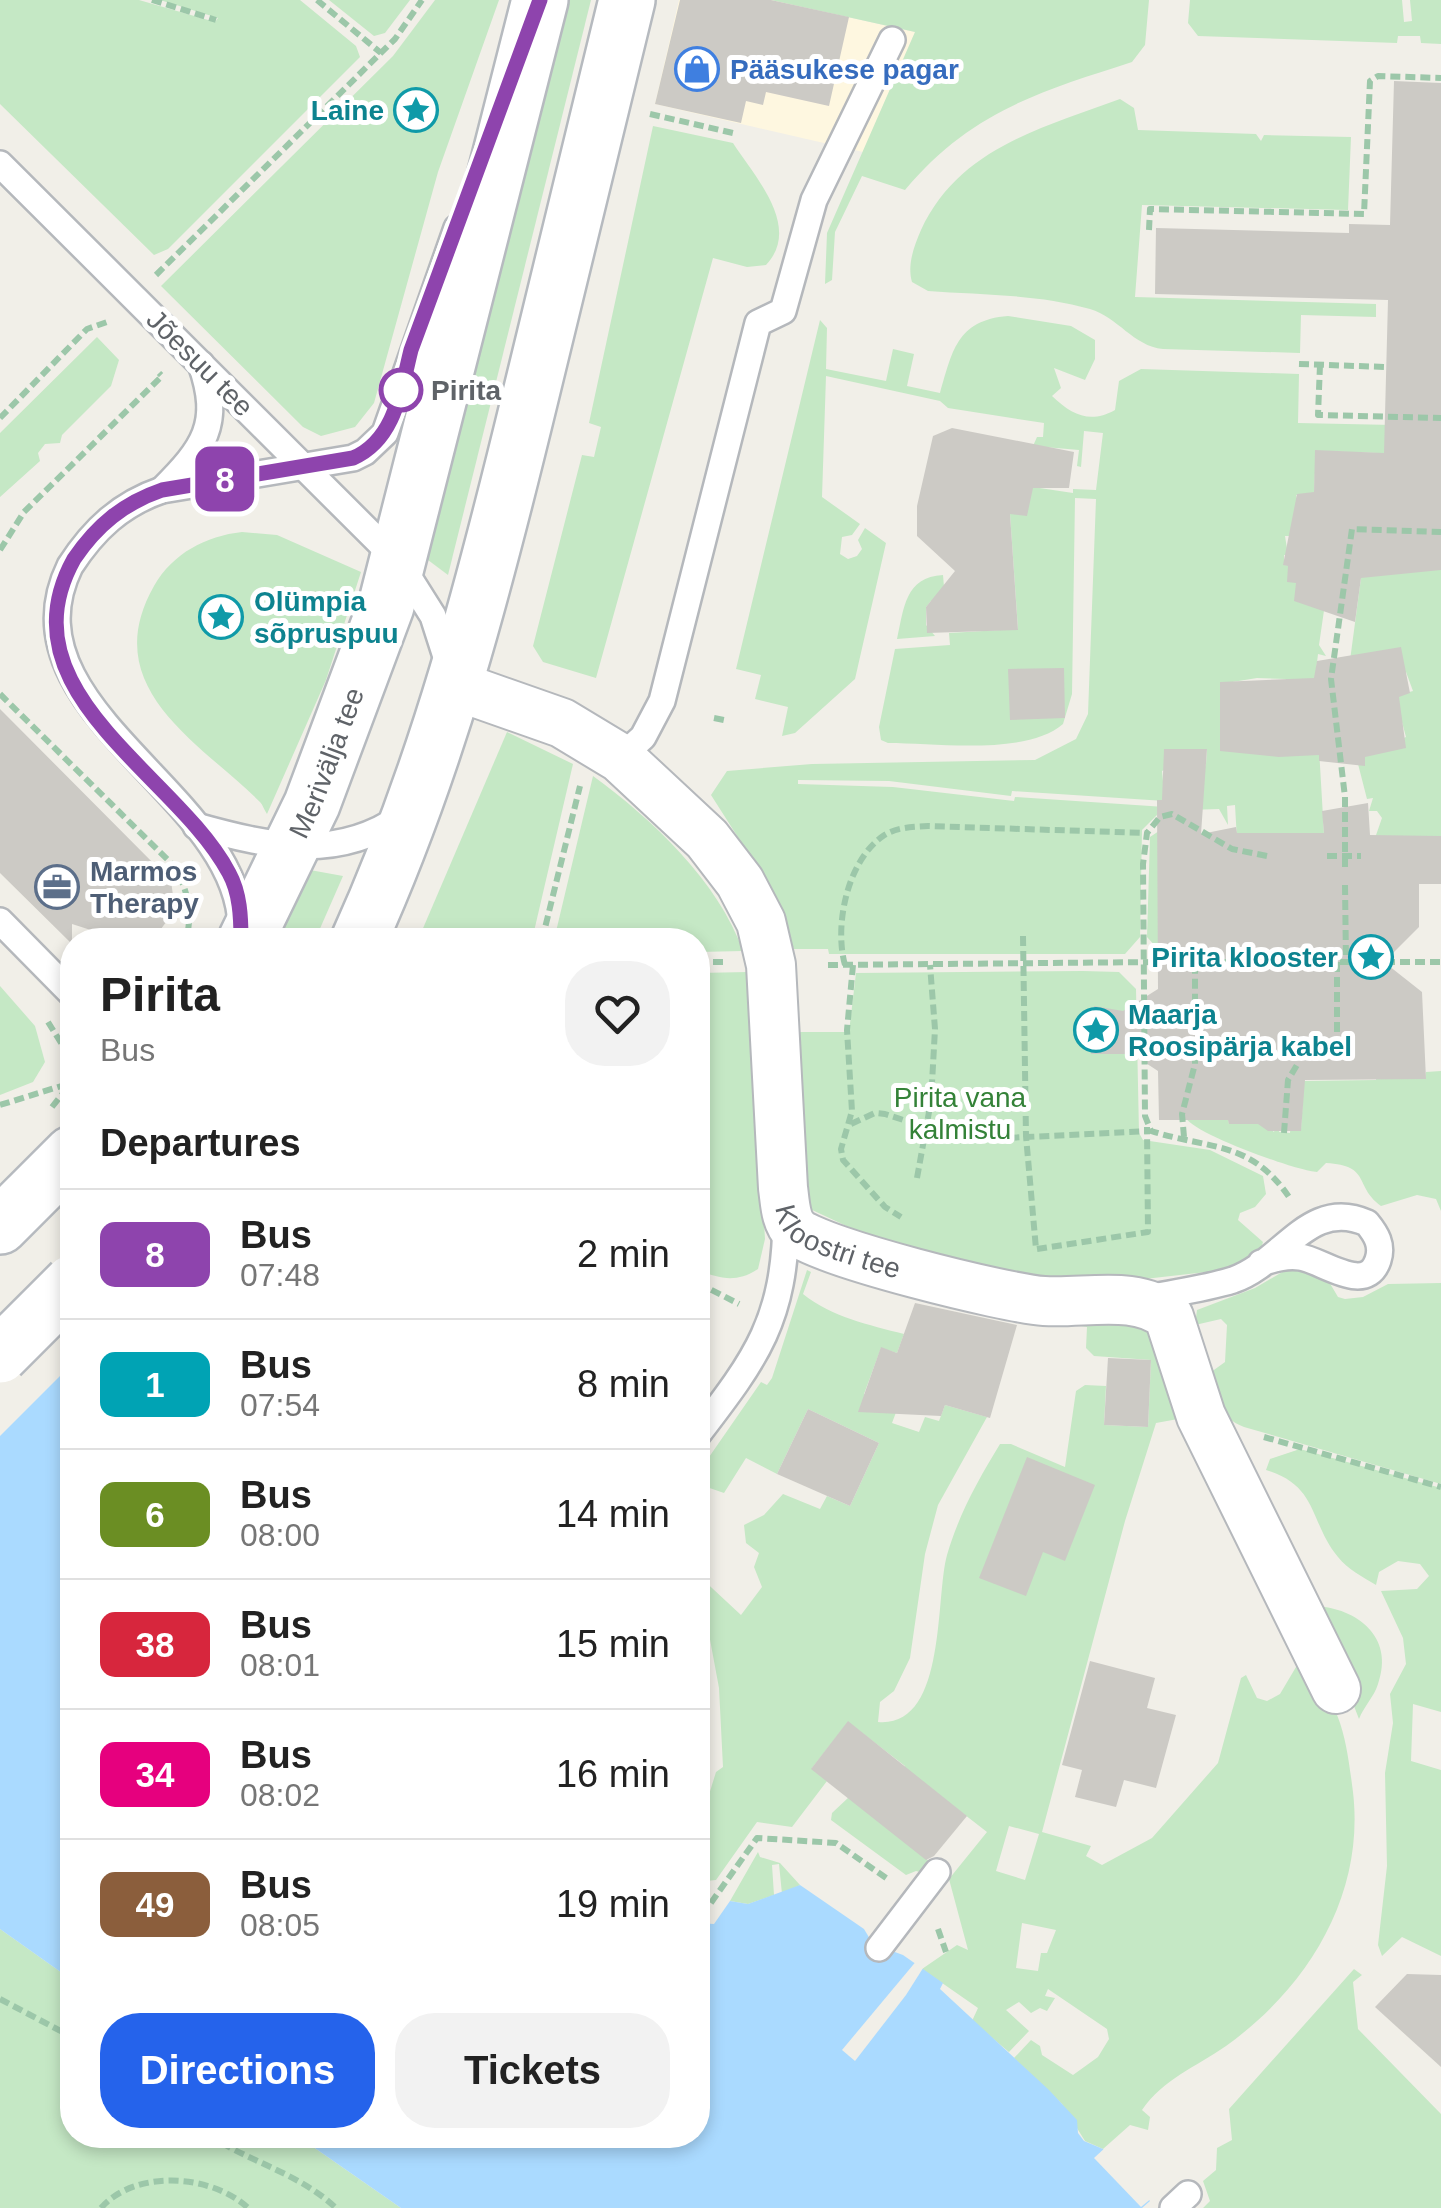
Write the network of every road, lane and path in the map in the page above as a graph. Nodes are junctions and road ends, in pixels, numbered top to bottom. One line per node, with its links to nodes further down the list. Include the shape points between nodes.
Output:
1 (152, 0): 6 (path)
2 (317, 0): 8 (path)
3 (422, 0): 8 (path)
4 (627, 0): 28 (main road)
5 (538, 9): 23 (lane, via 385,433 366,452); 27 (main road, Merivälja tee)
6 (216, 20)
7 (892, 40): 32 (lane, via 814,200 784,311 758,324 662,701 643,737)
8 (380, 53): 14 (path)
9 (1441, 78): 13 (path, via 1370,81 1364,214 1150,209)
10 (639, 111): 11 (path)
11 (732, 133)
12 (0, 164): 16 (lane, Jõesuu tee)
13 (1149, 230)
14 (157, 274)
15 (121, 337): 21 (path, via 108,324 86,329)
16 (199, 359): 23 (lane, Jõesuu tee); 24 (lane, via 210,396 206,434)
17 (148, 363): 26 (path, via 162,376 24,512)
18 (1299, 364): 19 (path)
19 (1320, 365): 20 (path); 22 (path, via 1318,415)
20 (1386, 367)
21 (0, 418)
22 (1441, 418)
23 (302, 468): 24 (lane); 27 (lane, Jõesuu tee)
24 (162, 490): 34 (lane, via 107,519 82,547 56,596 52,641 83,710)
25 (1441, 532): 39 (path, via 1352,529 1331,679)
26 (0, 550)
27 (399, 562): 28 (lane, Jõesuu tee, via 433,616); 36 (main road, Merivälja tee, via 352,704)
28 (454, 685): 32 (street, Kloostri tee, via 562,724); 33 (main road)
29 (0, 694): 44 (path, via 173,866 186,892)
30 (714, 718): 31 (path)
31 (724, 720)
32 (602, 764): 48 (path); 76 (street, Kloostri tee, via 720,854 760,922 771,966)
33 (414, 807): 36 (lane, via 368,837); 47 (main road)
34 (196, 826): 36 (lane); 45 (lane, via 230,874)
35 (1147, 834): 37 (path, via 1160,816 1172,814 1232,849); 50 (path); 57 (path, via 898,829 872,846 851,884 840,934)
36 (292, 847): 46 (main road, Merivälja tee)
37 (1267, 856)
38 (1326, 856): 39 (path)
39 (1345, 856): 40 (path); 41 (path)
40 (1361, 856)
41 (1345, 867)
42 (1345, 884): 55 (path)
43 (0, 920): 61 (lane)
44 (186, 928)
45 (243, 928)
46 (250, 928)
47 (363, 928)
48 (546, 928)
49 (1023, 936): 59 (path)
50 (1143, 962): 51 (path); 59 (path); 69 (path)
51 (1158, 962)
52 (1175, 962): 53 (path)
53 (1195, 962): 54 (path); 73 (path, via 1195,1064 1182,1114)
54 (1337, 962): 55 (path); 64 (path)
55 (1346, 962): 56 (path)
56 (1441, 962)
57 (849, 965): 58 (path); 60 (path); 68 (path)
58 (930, 965): 59 (path); 70 (path, via 934,1029)
59 (1025, 965): 72 (path)
60 (828, 966)
61 (60, 982)
62 (42, 1014): 63 (path)
63 (60, 1041)
64 (1337, 1042)
65 (1297, 1065): 71 (path, via 1288,1080)
66 (60, 1087): 67 (path)
67 (0, 1105)
68 (850, 1125): 70 (path, via 875,1113); 78 (path, via 843,1160 884,1207)
69 (1148, 1129): 72 (path); 72 (path, via 1148,1232 1034,1250); 73 (path)
70 (926, 1130): 72 (path, via 965,1140); 75 (path)
71 (1284, 1134)
72 (1026, 1136)
73 (1184, 1137): 79 (path, via 1268,1168)
74 (60, 1166): 77 (main road)
75 (917, 1178)
76 (786, 1208): 82 (street, Kloostri tee, via 796,1231 810,1239 970,1288 1041,1301); 85 (lane, via 784,1268 769,1329)
77 (11, 1215)
78 (910, 1222)
79 (1308, 1226): 80 (lane); 80 (lane, via 1340,1214 1368,1223 1377,1236 1378,1262 1362,1276 1305,1258)
80 (1260, 1263): 82 (lane, via 1232,1280)
81 (60, 1295): 83 (main road, bridge)
82 (1129, 1301): 84 (street, Kloostri tee, via 1169,1318)
83 (0, 1355)
84 (1201, 1416): 86 (path); 87 (street, Kloostri tee)
85 (710, 1418)
86 (1441, 1487)
87 (1336, 1689)
88 (937, 1872): 89 (lane)
89 (916, 1899): 90 (path, via 836,1842 757,1838); 91 (lane); 92 (path, via 932,1911)
90 (710, 1904)
91 (879, 1948)
92 (946, 1952)
93 (0, 1999): 94 (path)
94 (60, 2031)
95 (228, 2148): 98 (path, via 289,2174)
96 (101, 2208): 97 (path, via 133,2185 179,2180)
97 (248, 2208)
98 (336, 2208)

